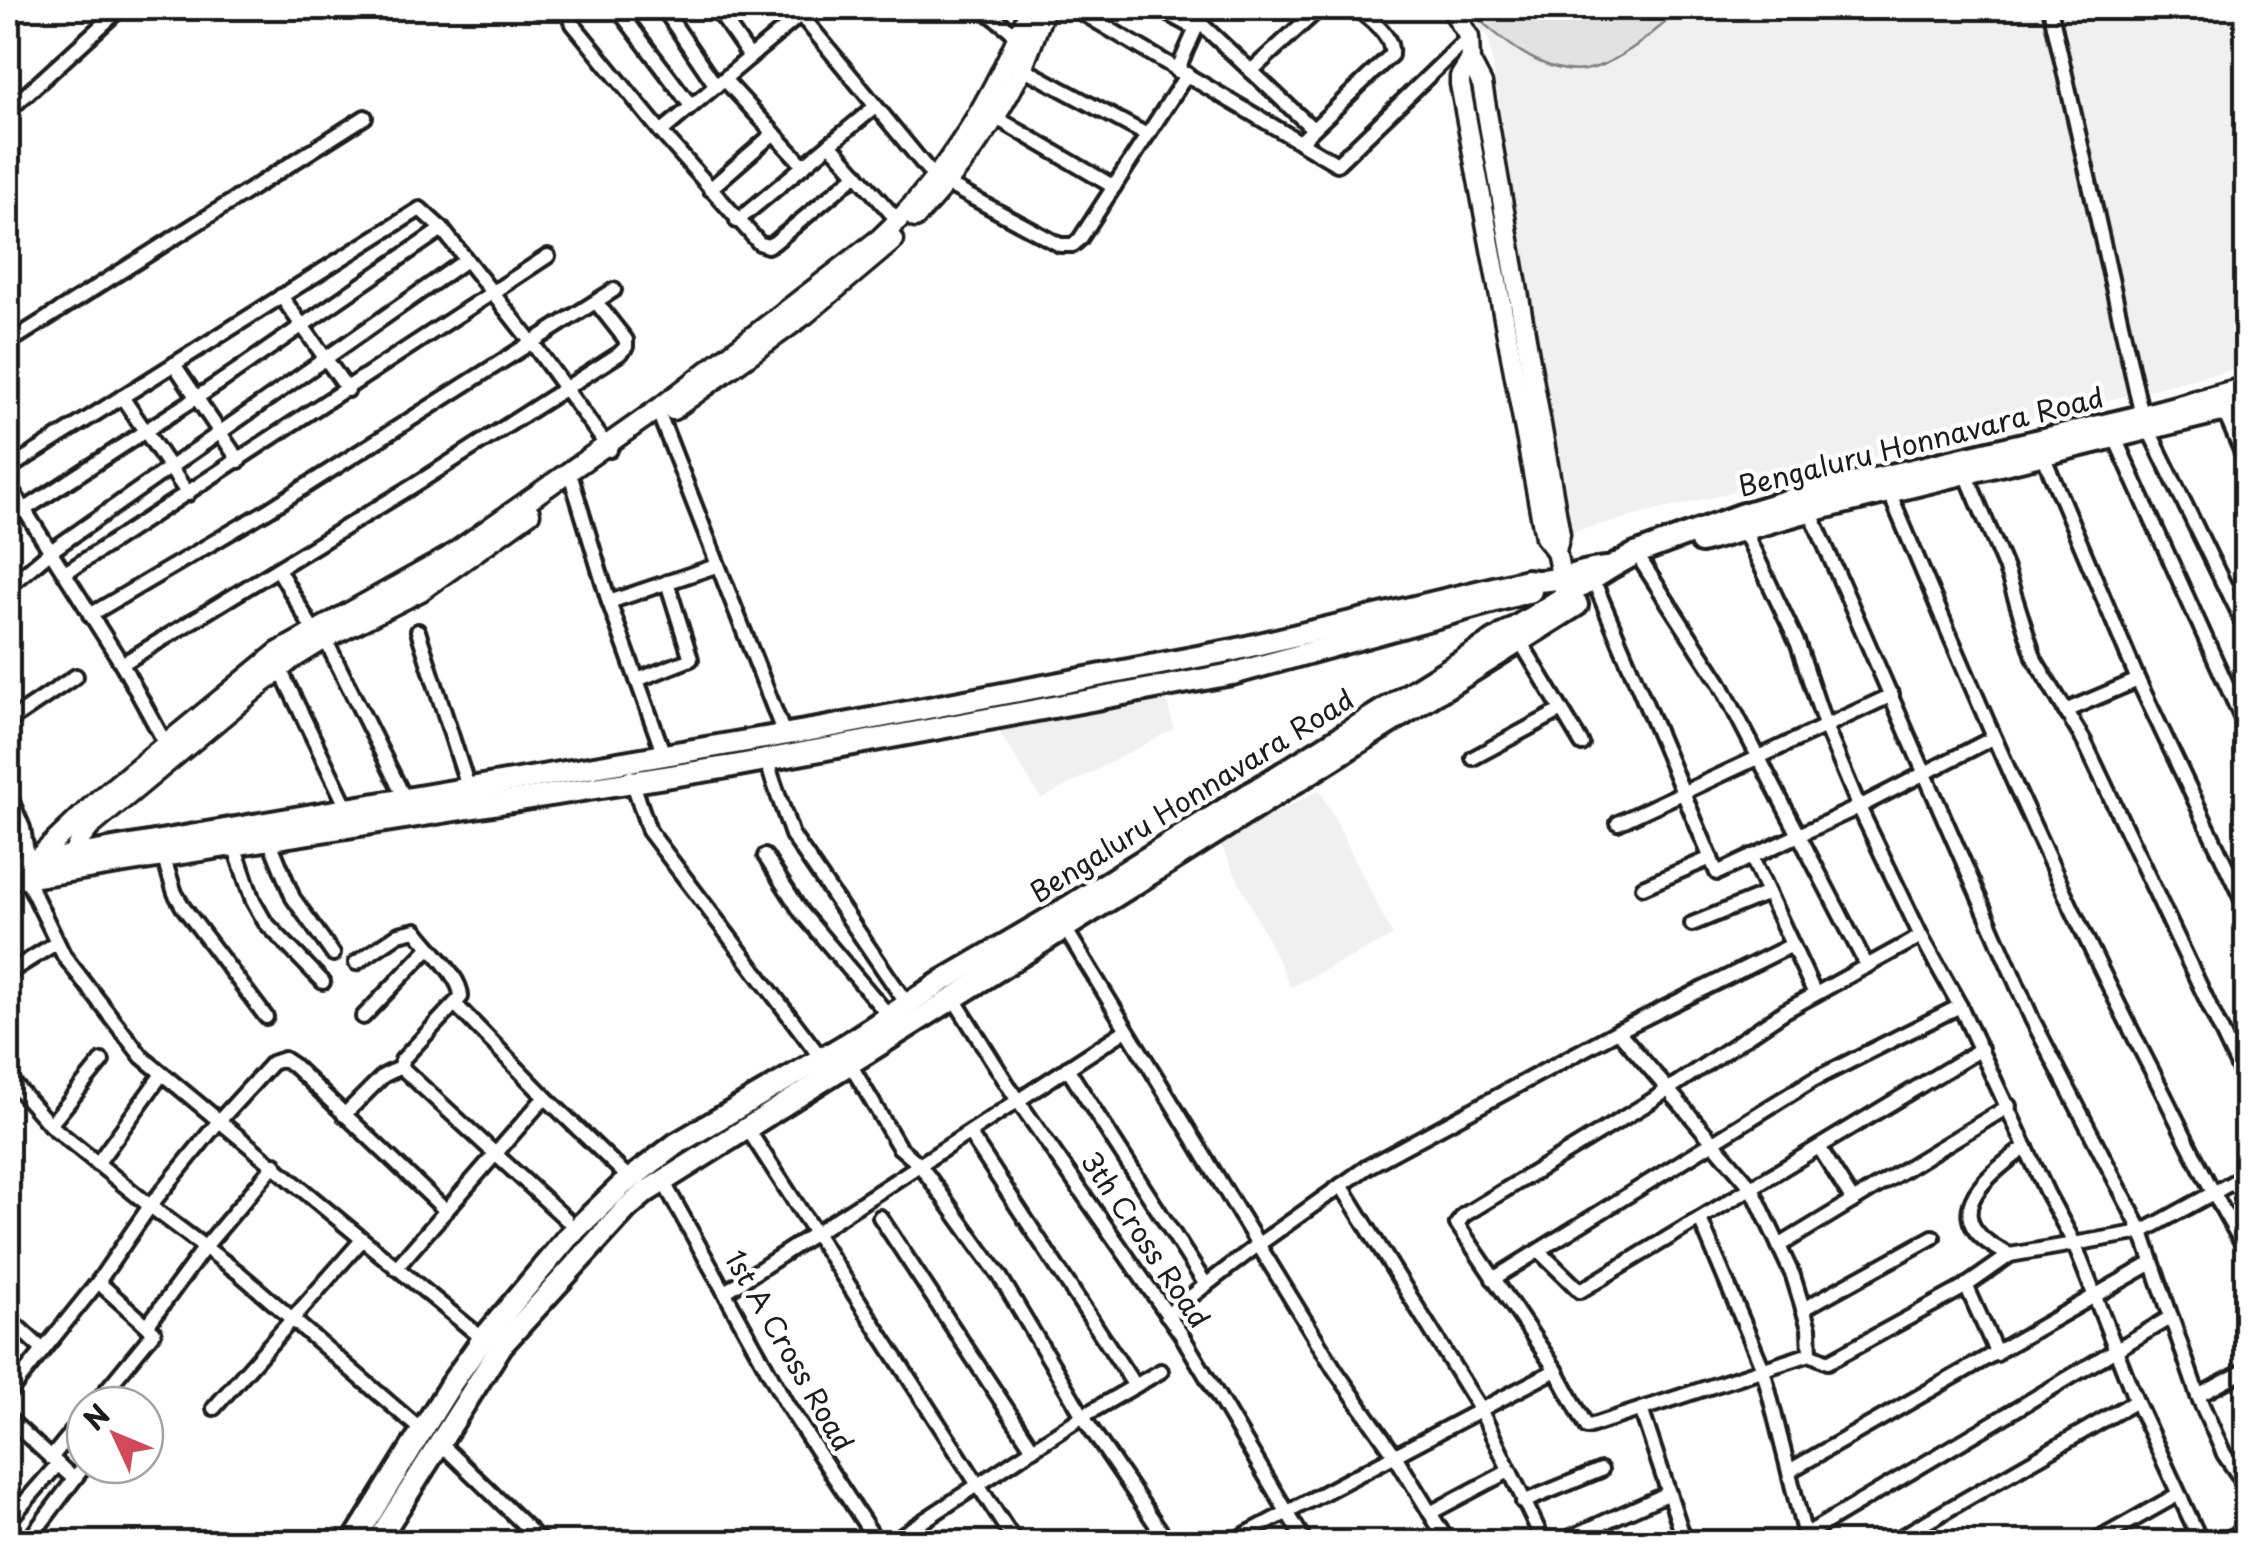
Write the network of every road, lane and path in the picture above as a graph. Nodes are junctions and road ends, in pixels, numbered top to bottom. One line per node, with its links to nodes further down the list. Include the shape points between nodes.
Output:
1 (121, 8): 27 (street)
2 (579, 8): 31 (street, via 570,20)
3 (617, 8): 25 (street)
4 (663, 8): 24 (street)
5 (716, 8): 20 (street)
6 (982, 8): 18 (street)
7 (1030, 8): 18 (main road)
8 (1045, 8): 21 (main road)
9 (1074, 8): 23 (street)
10 (1158, 8): 17 (street)
11 (1206, 8): 17 (street)
12 (1320, 8): 22 (street)
13 (1356, 8): 30 (street, via 1388,38 1391,54)
14 (1450, 8): 19 (main road)
15 (2050, 8): 63 (street)
16 (798, 11): 20 (street); 26 (street)
17 (1197, 26): 22 (street); 23 (street)
18 (1018, 36): 21 (main road)
19 (1468, 38): 34 (street, via 1337,164); 92 (main road, via 1482,84)
20 (750, 58): 24 (street)
21 (1015, 64): 29 (main road); 33 (street); 38 (main road)
22 (1251, 71): 30 (street)
23 (1182, 72): 33 (street); 34 (street)
24 (720, 82): 25 (street); 32 (street)
25 (692, 106): 31 (street)
26 (876, 107): 35 (street); 38 (street)
27 (8, 111)
28 (365, 117): 51 (street)
29 (994, 117): 38 (main road); 39 (street)
30 (1314, 129): 34 (street)
31 (660, 132): 40 (street)
32 (774, 133): 36 (street); 40 (street)
33 (1148, 136): 39 (street)
34 (1300, 142)
35 (830, 144): 36 (street); 37 (street)
36 (804, 166): 41 (street)
37 (856, 174): 41 (street, via 767,246); 42 (street)
38 (940, 181): 39 (street, via 1060,245 1080,239); 42 (main road); 62 (main road, via 900,234 849,280)
39 (1114, 187)
40 (710, 190): 41 (street)
41 (737, 221)
42 (898, 221): 67 (main road)
43 (442, 229): 45 (street); 48 (street, via 420,209); 50 (street)
44 (548, 256): 47 (street)
45 (466, 260): 47 (street); 53 (street)
46 (614, 290): 49 (street)
47 (493, 294): 52 (street); 57 (street)
48 (281, 296): 50 (street); 54 (street)
49 (596, 302): 52 (street); 56 (street, via 626,347)
50 (300, 325): 53 (street); 59 (street)
51 (8, 343)
52 (532, 344): 56 (street); 95 (street)
53 (327, 356): 57 (street); 65 (street)
54 (174, 364): 58 (street); 59 (street)
55 (2246, 388): 63 (main road, Bengaluru Honnavara Road)
56 (566, 389): 67 (street); 86 (street)
57 (348, 390): 69 (street)
58 (122, 397): 64 (street); 72 (street)
59 (196, 397): 64 (street); 65 (street)
60 (2246, 405): 61 (main road, Bengaluru Honnavara Road)
61 (2224, 411): 63 (main road, Bengaluru Honnavara Road); 70 (street)
62 (661, 418): 67 (main road); 84 (street)
63 (2145, 423): 66 (main road, Bengaluru Honnavara Road); 76 (main road, Bengaluru Honnavara Road); 96 (street)
64 (145, 430): 71 (street); 78 (street)
65 (220, 433): 69 (street); 71 (street)
66 (2115, 438): 68 (main road, Bengaluru Honnavara Road); 109 (street)
67 (609, 448): 74 (main road); 98 (main road)
68 (2043, 455): 73 (main road, Bengaluru Honnavara Road); 105 (street)
69 (238, 461): 77 (street)
70 (2246, 462)
71 (170, 468): 77 (street); 80 (street)
72 (8, 469)
73 (1966, 474): 76 (main road, Bengaluru Honnavara Road); 108 (street, via 2035,660)
74 (572, 480): 94 (street); 98 (main road, via 448,574 396,605)
75 (8, 484): 78 (street)
76 (1886, 485): 79 (main road, Bengaluru Honnavara Road); 85 (main road, Bengaluru Honnavara Road, via 1740,515 1635,554); 113 (street)
77 (188, 494): 82 (street)
78 (24, 510): 83 (street)
79 (1810, 511): 81 (main road, Bengaluru Honnavara Road); 106 (street)
80 (109, 512): 82 (street); 83 (street)
81 (1744, 530): 85 (main road, Bengaluru Honnavara Road); 111 (street, via 1798,644)
82 (124, 536): 87 (street)
83 (51, 551): 87 (street); 90 (street)
84 (716, 566): 88 (street); 112 (street)
85 (1627, 568): 91 (main road, Bengaluru Honnavara Road); 92 (main road, Bengaluru Honnavara Road); 118 (street, via 1708,661)
86 (278, 569): 98 (street); 101 (street)
87 (65, 573): 95 (street)
88 (668, 582): 94 (street); 104 (street, via 691,659)
89 (1539, 582): 92 (main road); 93 (main road, via 1529,593); 112 (main road, via 1234,650)
90 (8, 587)
91 (1598, 592): 92 (main road, Bengaluru Honnavara Road); 124 (street)
92 (1565, 595): 99 (main road, Bengaluru Honnavara Road); 100 (main road, Bengaluru Honnavara Road)
93 (1503, 600): 99 (main road, via 1514,613); 119 (main road, via 1232,674)
94 (609, 602): 104 (street)
95 (90, 614): 101 (street)
96 (2246, 630)
97 (418, 632): 122 (street)
98 (319, 635): 102 (main road); 115 (main road, via 278,652); 125 (street)
99 (1499, 638): 141 (main road, Bengaluru Honnavara Road)
100 (1520, 641): 107 (street); 141 (main road, Bengaluru Honnavara Road)
101 (122, 664): 115 (street)
102 (280, 669): 115 (main road); 127 (street)
103 (76, 676): 110 (street)
104 (637, 680): 116 (street)
105 (2138, 680): 108 (street); 140 (street)
106 (1892, 695): 111 (street); 120 (street)
107 (1560, 711): 114 (street); 117 (street)
108 (2066, 711): 170 (street)
109 (2244, 719)
110 (8, 722)
111 (1826, 728): 118 (street); 126 (street)
112 (784, 734): 116 (main road)
113 (1994, 738): 120 (street); 192 (street, via 2102,976)
114 (1582, 744)
115 (169, 751): 136 (main road, via 90,827); 137 (main road)
116 (664, 755): 121 (main road)
117 (1472, 758)
118 (1758, 758): 124 (street); 129 (street)
119 (766, 760): 121 (main road); 154 (street, via 792,835)
120 (1926, 771): 126 (street); 199 (street, via 2032,1019)
121 (630, 772): 122 (main road); 127 (main road); 163 (street, via 649,831)
122 (469, 790): 125 (main road)
123 (8, 792): 137 (street, via 23,828)
124 (1682, 794): 128 (street); 135 (street)
125 (406, 801): 127 (main road)
126 (1859, 807): 129 (street); 143 (street)
127 (350, 817): 130 (main road); 136 (main road)
128 (1618, 823)
129 (1798, 833): 134 (street); 149 (street)
130 (270, 840): 131 (main road); 147 (street, via 293,898)
131 (234, 845): 132 (main road); 151 (street, via 265,922)
132 (163, 856): 136 (main road); 158 (street, via 183,907)
133 (765, 856): 157 (street, via 801,912)
134 (1751, 856): 135 (street, via 1717,873); 139 (street)
135 (1711, 858): 138 (street)
136 (68, 864): 137 (main road)
137 (18, 872): 144 (street)
138 (1643, 887)
139 (1768, 892): 142 (street); 145 (street)
140 (2246, 908)
141 (1062, 922): 153 (main road, Bengaluru Honnavara Road); 154 (main road, Bengaluru Honnavara Road); 160 (street)
142 (1692, 924)
143 (1921, 936): 149 (street); 156 (street)
144 (56, 944): 150 (street); 168 (street, via 124,1036)
145 (1792, 945): 152 (street); 161 (street)
146 (429, 948): 148 (street, via 416,930); 155 (street, via 462,988); 159 (street)
147 (333, 954)
148 (356, 963)
149 (1866, 966): 152 (street)
150 (8, 973)
151 (324, 982)
152 (1815, 994): 171 (street)
153 (954, 999): 165 (main road, Bengaluru Honnavara Road); 173 (street, 3th Cross Road)
154 (908, 1004): 157 (main road, Bengaluru Honnavara Road)
155 (456, 1005): 166 (street); 172 (street)
156 (1960, 1006): 162 (street); 180 (street, via 1813,1080)
157 (888, 1016): 163 (main road, Bengaluru Honnavara Road)
158 (266, 1017)
159 (363, 1017)
160 (1126, 1030): 167 (street); 204 (street)
161 (1618, 1031): 171 (street); 190 (street)
162 (1981, 1049): 174 (street); 181 (street)
163 (822, 1058): 188 (main road, Bengaluru Honnavara Road, via 676,1144)
164 (102, 1061): 177 (street)
165 (850, 1064): 178 (main road, Bengaluru Honnavara Road); 186 (street, via 898,1147)
166 (401, 1066): 175 (street); 183 (street)
167 (1068, 1068): 173 (street); 214 (street)
168 (162, 1074): 176 (street); 184 (street)
169 (8, 1077): 177 (street)
170 (2246, 1083)
171 (1668, 1089): 180 (street); 212 (street, via 1464,1215 1457,1224)
172 (545, 1098): 183 (street); 188 (street)
173 (1018, 1101): 179 (street); 219 (street, 3th Cross Road)
174 (2009, 1106): 182 (street); 193 (street)
175 (344, 1115): 176 (street, via 284,1059); 195 (street)
176 (219, 1121): 185 (street); 194 (street)
177 (50, 1124): 184 (street)
178 (747, 1128): 189 (main road, Bengaluru Honnavara Road); 200 (street)
179 (969, 1132): 186 (street); 234 (street)
180 (1714, 1142): 191 (street); 208 (street)
181 (1819, 1147): 191 (street); 193 (street)
182 (2026, 1147): 203 (street); 209 (street, via 1977,1186 1971,1201 1976,1232)
183 (494, 1155): 195 (street); 197 (street)
184 (97, 1164): 194 (street)
185 (275, 1164): 202 (street); 206 (street)
186 (920, 1165): 200 (street); 241 (street, via 999,1276)
187 (2246, 1175): 192 (street)
188 (630, 1179): 224 (main road, Bengaluru Honnavara Road, via 568,1236)
189 (663, 1181): 216 (street, 1st A Cross Road); 243 (main road, Bengaluru Honnavara Road, via 627,1208 514,1329)
190 (1340, 1185): 204 (street); 239 (street)
191 (1752, 1188): 198 (street); 205 (street)
192 (2213, 1196): 199 (street); 207 (street)
193 (1853, 1201): 205 (street)
194 (150, 1206): 206 (street); 213 (street)
195 (446, 1211): 211 (street)
196 (880, 1216): 245 (street)
197 (566, 1219)
198 (1700, 1219): 208 (street, via 1580,1291); 230 (street)
199 (2142, 1232): 203 (street); 210 (street)
200 (815, 1234): 216 (street); 253 (street)
201 (1933, 1238): 218 (street)
202 (362, 1240): 211 (street); 222 (street)
203 (2074, 1243): 209 (street); 217 (street)
204 (1258, 1244): 214 (street); 246 (street)
205 (1780, 1246): 218 (street)
206 (205, 1247): 222 (street); 223 (street)
207 (2246, 1248)
208 (1539, 1251): 212 (street)
209 (2010, 1256): 215 (street)
210 (2152, 1263): 217 (street); 220 (street)
211 (396, 1268): 224 (street)
212 (1494, 1279): 229 (street)
213 (98, 1282): 223 (street); 225 (street)
214 (1206, 1285): 219 (street)
215 (1966, 1285): 227 (street, via 1828,1362); 228 (street)
216 (725, 1292): 267 (street, 1st A Cross Road, via 787,1405)
217 (2096, 1295): 226 (street); 228 (street)
218 (1804, 1310): 227 (street)
219 (1168, 1315): 259 (street, 3th Cross Road)
220 (2171, 1317): 226 (street); 236 (street)
221 (8, 1318): 225 (street)
222 (292, 1318): 238 (street); 243 (street)
223 (146, 1326): 233 (street, via 154,1332)
224 (483, 1340): 243 (main road, Bengaluru Honnavara Road)
225 (42, 1350): 235 (street)
226 (2116, 1350): 237 (street); 262 (street)
227 (1810, 1354): 230 (street)
228 (1998, 1354): 250 (street)
229 (1556, 1370): 239 (street); 240 (street, via 1587,1428)
230 (1763, 1370): 240 (street); 250 (street)
231 (2246, 1370): 236 (street)
232 (1161, 1371): 234 (street)
233 (110, 1385)
234 (1135, 1386): 241 (street)
235 (8, 1394)
236 (2198, 1396): 254 (street)
237 (2136, 1401): 256 (street); 277 (street)
238 (214, 1408)
239 (1480, 1410): 246 (street); 251 (street)
240 (1642, 1410): 255 (street)
241 (1083, 1416): 245 (street); 270 (street)
242 (8, 1418): 247 (street)
243 (431, 1437): 264 (main road, Bengaluru Honnavara Road); 265 (main road, Bengaluru Honnavara Road); 266 (street)
244 (65, 1446): 247 (street)
245 (1033, 1449): 253 (street)
246 (1394, 1454): 258 (street); 259 (street)
247 (55, 1461): 248 (street); 260 (street)
248 (65, 1470)
249 (1601, 1470): 257 (street)
250 (1790, 1470): 262 (street)
251 (1509, 1471): 257 (street); 258 (street)
252 (70, 1485): 263 (street)
253 (978, 1486): 268 (street); 269 (street)
254 (2246, 1486)
255 (1669, 1493): 275 (street); 276 (street)
256 (2177, 1495): 278 (street); 279 (street)
257 (1523, 1502): 274 (street)
258 (1430, 1513): 273 (street)
259 (1286, 1514): 271 (street); 272 (street, 3th Cross Road)
260 (10, 1520)
261 (2246, 1529): 280 (street)
262 (1806, 1539)
263 (27, 1542)
264 (353, 1542)
265 (377, 1542)
266 (542, 1542)
267 (877, 1542)
268 (891, 1542)
269 (1014, 1542)
270 (1168, 1542)
271 (1231, 1542)
272 (1305, 1542)
273 (1448, 1542)
274 (1544, 1542)
275 (1560, 1542)
276 (1685, 1542)
277 (1892, 1542)
278 (2094, 1542)
279 (2201, 1542)
280 (2222, 1542)

